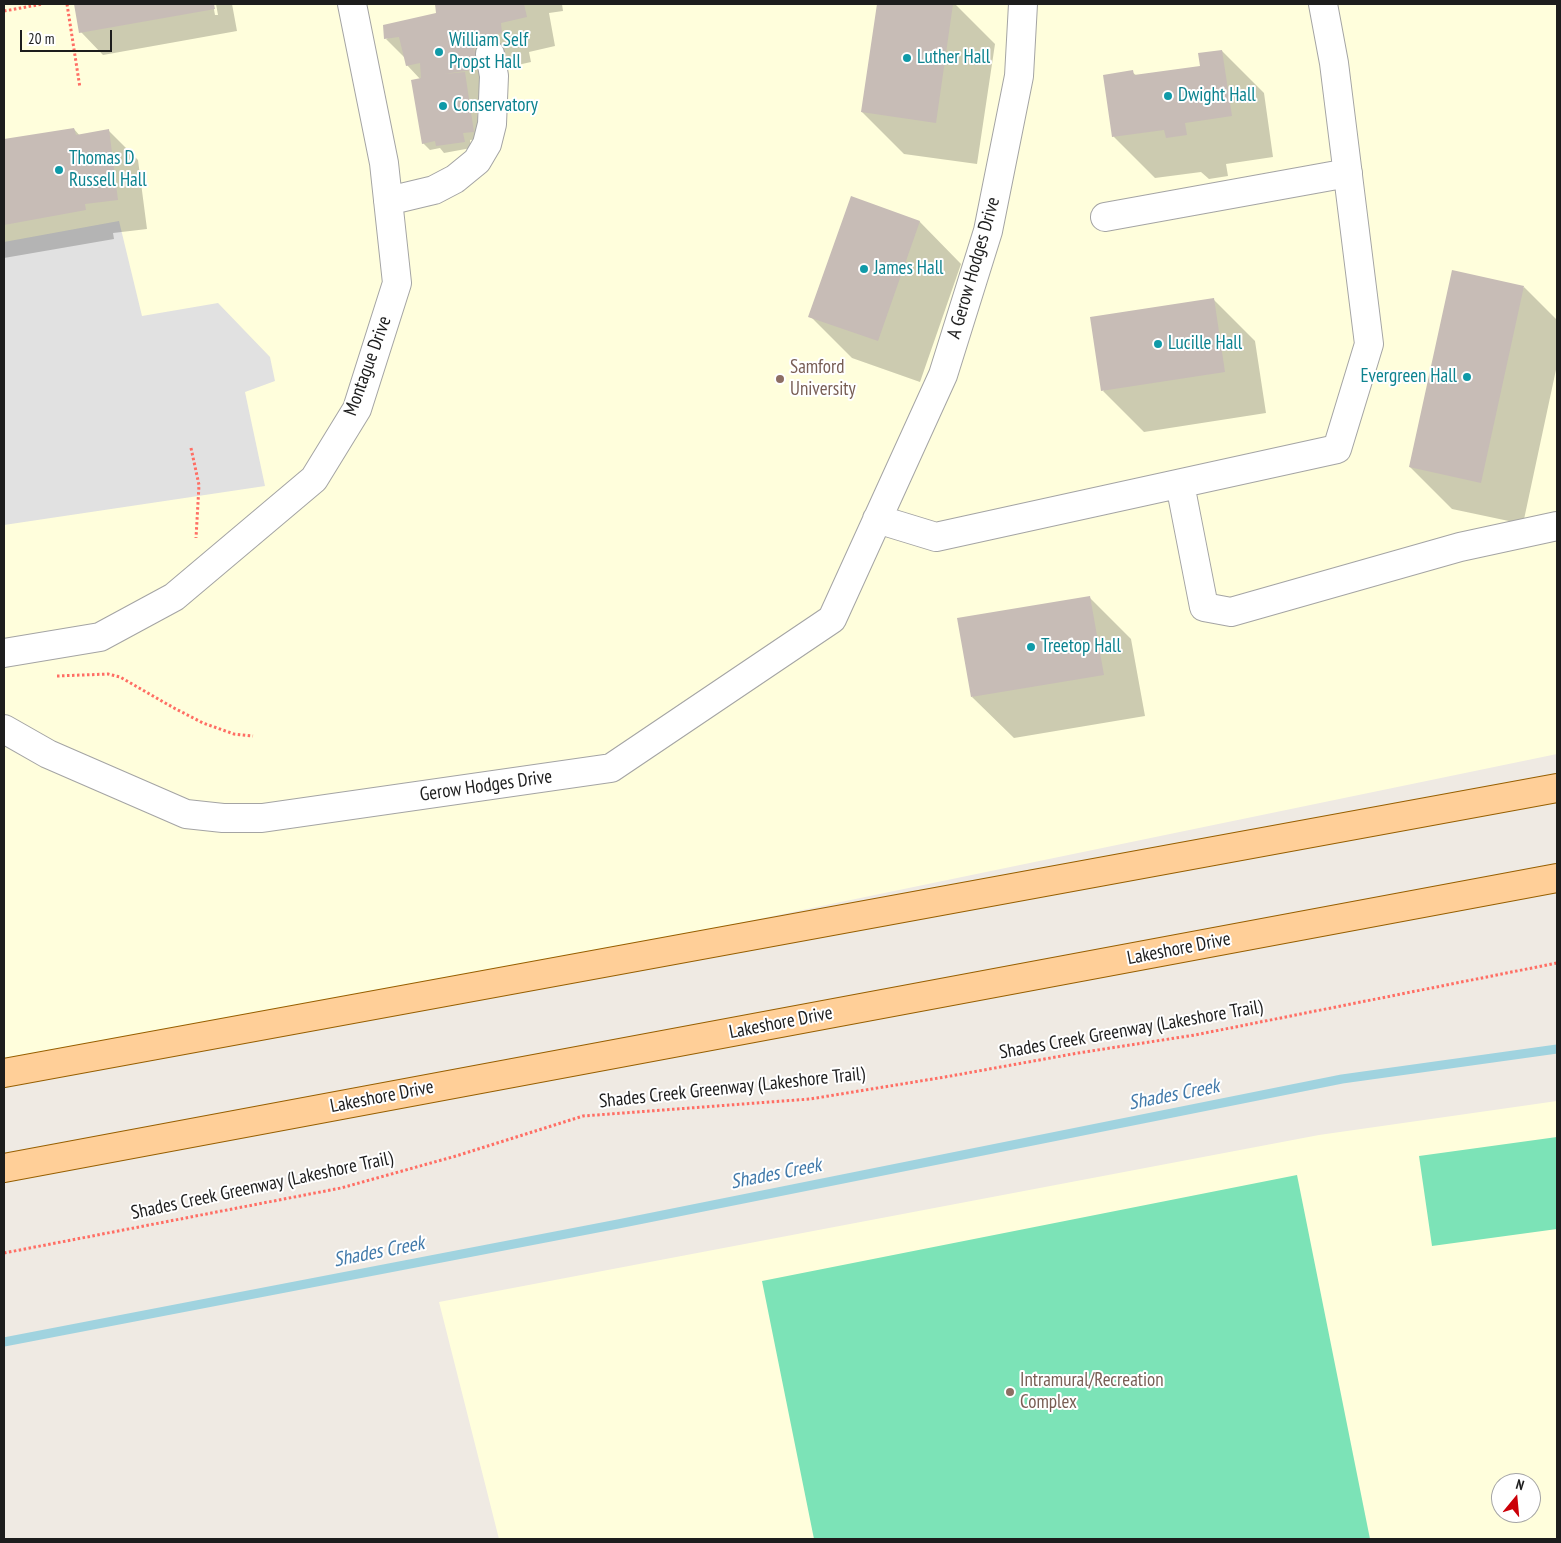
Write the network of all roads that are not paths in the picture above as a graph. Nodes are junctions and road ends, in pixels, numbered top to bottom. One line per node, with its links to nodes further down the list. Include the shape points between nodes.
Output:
1 (352, 4): 6 (street, Montague Drive, via 384,163)
2 (1023, 4): 9 (street, A Gerow Hodges Drive, via 1019,76 988,231 943,375)
3 (1323, 4): 5 (street)
4 (490, 54): 6 (street, via 494,76 492,124 487,144 477,162 456,179 434,190)
5 (1348, 173): 7 (street); 8 (street, via 1369,344 1337,449)
6 (388, 200): 11 (street, Montague Drive, via 397,283 357,409 314,479 174,597 100,637)
7 (1105, 217)
8 (1180, 484): 9 (street, via 936,537); 10 (street, via 1204,607 1231,612 1460,547)
9 (877, 519): 12 (street, Gerow Hodges Drive, via 832,619 611,768 262,818 223,818 186,814 48,754)
10 (1557, 526)
11 (4, 653)
12 (4, 729)
13 (1557, 788): 15 (main road)
14 (1557, 878): 16 (main road, Lakeshore Drive)
15 (4, 1073)
16 (4, 1168)

